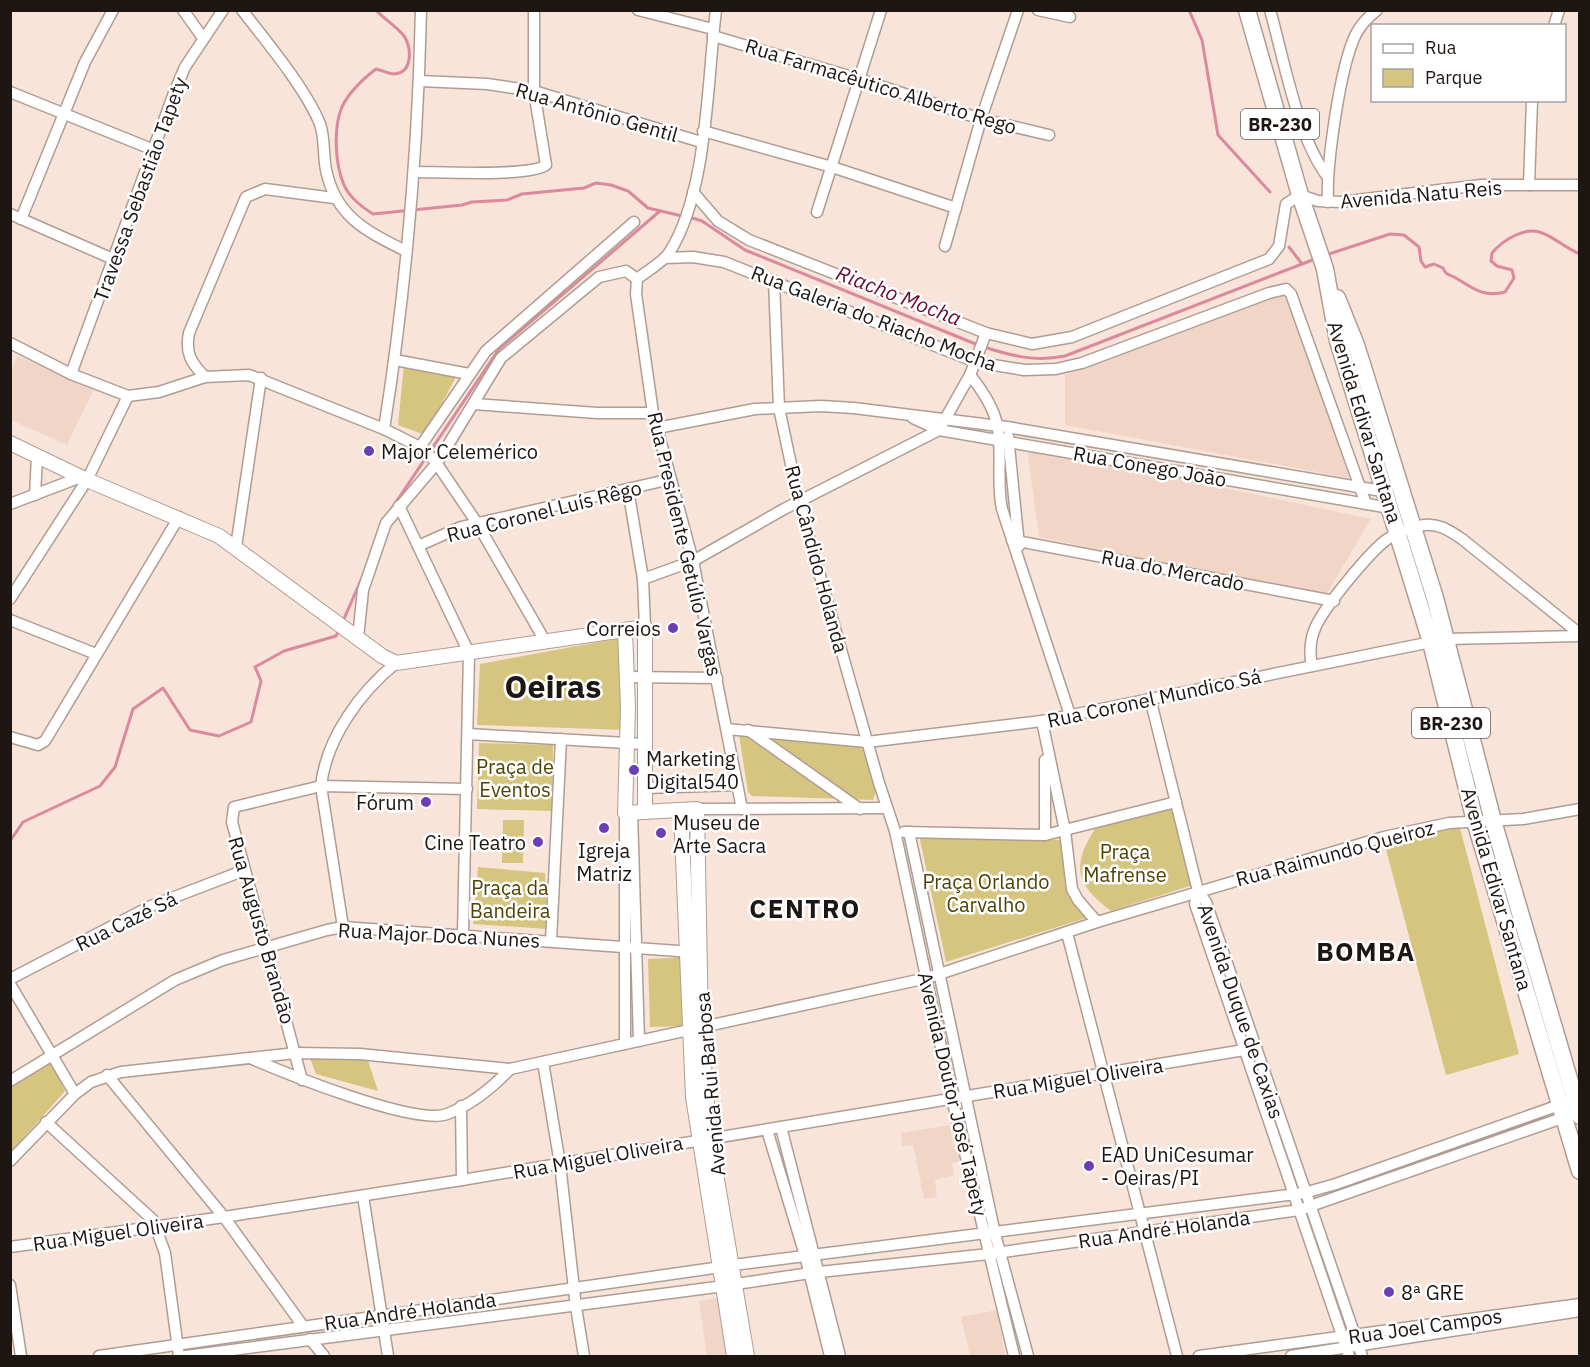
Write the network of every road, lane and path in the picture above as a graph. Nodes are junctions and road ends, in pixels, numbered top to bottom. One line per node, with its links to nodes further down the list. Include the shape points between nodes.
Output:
1 (113, 10): 23 (street, via 84,62)
2 (183, 10): 17 (street)
3 (223, 10): 17 (street, Travessa Sebastião Tapety)
4 (242, 10): 35 (street, via 316,117)
5 (422, 10): 19 (street)
6 (534, 10): 20 (street)
7 (638, 10): 16 (street, Rua Farmacêutico Alberto Rego)
8 (716, 10): 16 (street)
9 (881, 10): 18 (street)
10 (1018, 10): 24 (street)
11 (1038, 10): 15 (street)
12 (1247, 10): 34 (highway, BR-230)
13 (1270, 10): 30 (street, via 1303,129)
14 (1377, 10): 30 (street, via 1362,24 1353,41)
15 (1070, 16)
16 (713, 33): 18 (street, Rua Farmacêutico Alberto Rego); 26 (street)
17 (203, 38): 27 (street, Travessa Sebastião Tapety, via 181,76)
18 (859, 79): 24 (street, Rua Farmacêutico Alberto Rego); 28 (street)
19 (420, 81): 20 (street, Rua Antônio Gentil); 29 (street)
20 (534, 91): 26 (street, Rua Antônio Gentil); 29 (street, via 546,165 540,169)
21 (10, 92): 23 (street)
22 (1532, 102): 31 (street)
23 (62, 114): 27 (street); 39 (street)
24 (981, 119): 25 (street, Rua Farmacêutico Alberto Rego); 37 (street)
25 (1049, 135)
26 (702, 137): 28 (street, Rua Antônio Gentil); 33 (street)
27 (154, 150): 44 (street, Travessa Sebastião Tapety)
28 (832, 167): 37 (street, Rua Antônio Gentil); 38 (street)
29 (415, 172): 42 (street)
30 (1327, 176): 36 (street)
31 (1529, 185): 32 (street, Avenida Natu Reis); 36 (street, Avenida Natu Reis, via 1468,186 1365,201)
32 (1580, 185)
33 (693, 192): 43 (street); 47 (street, Rua Galeria do Riacho Mocha, via 718,221 749,240)
34 (1300, 195): 36 (street, Avenida Natu Reis); 47 (street, Rua Galeria do Riacho Mocha, via 1286,204 1277,251 1258,264 1058,341 1019,342); 77 (highway, Avenida Edivar Santana / BR-230, via 1356,345)
35 (334, 198): 42 (street, via 363,228); 54 (street, via 265,189 246,197 189,333 189,357)
36 (1328, 202)
37 (956, 207): 41 (street)
38 (818, 212)
39 (16, 216): 44 (street)
40 (634, 222): 52 (street, via 500,337)
41 (945, 246)
42 (406, 251): 49 (street)
43 (665, 258): 45 (street); 46 (street, Rua Galeria do Riacho Mocha, via 706,258)
44 (113, 259): 51 (street, Travessa Sebastião Tapety)
45 (637, 279): 57 (street, via 626,271 599,277 506,352); 59 (street, Rua Presidente Getúlio Vargas)
46 (774, 281): 50 (street, Rua Galeria do Riacho Mocha); 58 (street, Rua Cândido Holanda)
47 (985, 334): 50 (street)
48 (11, 344): 51 (street)
49 (395, 360): 52 (street); 64 (street)
50 (977, 360): 53 (street); 75 (street, Rua Galeria do Riacho Mocha, via 1024,370 1056,369 1286,289)
51 (71, 374): 56 (street)
52 (470, 374): 68 (street)
53 (970, 375): 61 (street); 62 (street)
54 (205, 377): 55 (street, via 238,373); 56 (street, via 159,392)
55 (261, 378): 64 (street); 89 (street)
56 (128, 396): 73 (street)
57 (474, 405): 59 (street); 71 (street)
58 (779, 408): 60 (street, Rua Conego João, via 854,408); 63 (street, Rua Conego João, via 727,413); 79 (street, Rua Cândido Holanda)
59 (652, 413): 63 (street, Rua Presidente Getúlio Vargas)
60 (913, 417): 61 (street, Rua Conego João); 65 (street, Rua Conego João)
61 (946, 419): 62 (street, Rua Conego João); 65 (street)
62 (1002, 426): 66 (street); 70 (street, Rua Conego João)
63 (657, 428): 74 (street, Rua Presidente Getúlio Vargas)
64 (384, 429): 68 (street)
65 (939, 430): 66 (street, Rua Conego João); 79 (street)
66 (1003, 440): 72 (street, Rua Conego João); 87 (street, via 1000,499)
67 (10, 442): 69 (main road)
68 (423, 449): 71 (street)
69 (37, 457): 73 (main road); 78 (street)
70 (1194, 459): 72 (street); 75 (street, Rua Conego João)
71 (436, 462): 82 (street); 85 (street)
72 (1193, 474): 81 (street, Rua Conego João)
73 (84, 479): 78 (street); 84 (main road); 92 (street)
74 (671, 479): 76 (street, Rua Coronel Luís Rêgo); 90 (street, Rua Presidente Getúlio Vargas)
75 (1361, 488): 77 (street, Rua Conego João); 81 (street)
76 (628, 489): 85 (street, Rua Coronel Luís Rêgo); 91 (street)
77 (1392, 492): 83 (highway, Avenida Edivar Santana / BR-230); 86 (highway, Avenida Edivar Santana / BR-230)
78 (35, 495): 80 (street)
79 (799, 502): 90 (street); 117 (street, Rua Cândido Holanda)
80 (10, 504)
81 (1366, 504): 83 (street, Rua Conego João)
82 (399, 506): 88 (street); 97 (street, via 386,523 371,561)
83 (1390, 508): 86 (highway, Avenida Edivar Santana / BR-230)
84 (179, 517): 89 (main road); 101 (street)
85 (477, 523): 88 (street, Rua Coronel Luís Rêgo); 99 (street)
86 (1406, 530): 93 (street, via 1384,542); 98 (street, via 1425,525 1448,530); 100 (highway, Avenida Edivar Santana / BR-230)
87 (1016, 540): 93 (street, Rua do Mercado); 109 (street)
88 (418, 546): 102 (street)
89 (236, 547): 97 (main road)
90 (693, 561): 91 (street); 107 (street, Rua Presidente Getúlio Vargas)
91 (644, 579): 95 (street)
92 (10, 599)
93 (1334, 601): 104 (street, via 1312,636)
94 (10, 620): 101 (street)
95 (645, 627): 96 (main road); 106 (main road)
96 (625, 630): 99 (main road); 105 (main road)
97 (355, 635): 103 (main road)
98 (1580, 635): 100 (street, Rua Coronel Mundico Sá)
99 (545, 641): 102 (main road)
100 (1439, 641): 104 (street, Rua Coronel Mundico Sá); 132 (highway, Avenida Edivar Santana / BR-230); 133 (highway, Avenida Edivar Santana / BR-230)
101 (96, 654): 114 (street, via 43,744)
102 (470, 654): 103 (main road); 113 (street)
103 (396, 663): 121 (street, via 378,677 328,750)
104 (1312, 666): 108 (street, Rua Coronel Mundico Sá)
105 (627, 677): 106 (street); 118 (main road)
106 (645, 677): 107 (street); 119 (main road)
107 (717, 678): 111 (street, Rua Presidente Getúlio Vargas)
108 (1150, 698): 109 (street, Rua Coronel Mundico Sá); 124 (street)
109 (1070, 715): 110 (street, Rua Coronel Mundico Sá)
110 (1042, 721): 115 (street); 117 (street, Rua Coronel Mundico Sá)
111 (727, 729): 112 (street, Rua Coronel Mundico Sá); 120 (street, Rua Presidente Getúlio Vargas)
112 (748, 730): 117 (street, Rua Coronel Mundico Sá); 128 (street)
113 (468, 734): 116 (street); 123 (street)
114 (11, 738)
115 (1046, 739): 135 (street); 137 (street)
116 (561, 740): 118 (street); 144 (street)
117 (867, 742): 125 (street, Rua Cândido Holanda)
118 (627, 743): 119 (street); 130 (main road)
119 (644, 744): 122 (main road)
120 (737, 785): 122 (street); 127 (street, Rua Presidente Getúlio Vargas)
121 (321, 786): 123 (street); 138 (street, Rua Augusto Brandão, via 234,807 232,822); 141 (street)
122 (645, 788): 130 (main road)
123 (466, 789): 143 (street)
124 (1176, 802): 135 (street); 139 (street)
125 (886, 808): 128 (street); 134 (street, Rua Cândido Holanda)
126 (697, 809): 127 (street); 131 (main road); 148 (main road, Avenida Rui Barbosa)
127 (742, 809): 128 (street)
128 (860, 809)
129 (1580, 809): 133 (street, Rua Raimundo Queiroz)
130 (632, 810): 131 (main road); 146 (street); 147 (street)
131 (681, 810): 148 (main road, Avenida Rui Barbosa)
132 (1475, 821): 133 (street, Rua Raimundo Queiroz); 139 (street, Rua Raimundo Queiroz, via 1384,837); 171 (highway, Avenida Edivar Santana / BR-230)
133 (1492, 821): 171 (highway, Avenida Edivar Santana / BR-230)
134 (895, 831): 136 (street); 150 (street, Avenida Doutor José Tapety)
135 (1065, 831): 137 (street); 140 (street, via 1072,889)
136 (909, 832): 137 (street); 149 (street, Avenida Doutor José Tapety)
137 (1045, 835)
138 (245, 870): 145 (street, Rua Augusto Brandão); 151 (street, Rua Cazé Sá, via 152,906)
139 (1198, 891): 140 (street, Rua Raimundo Queiroz); 156 (street, Avenida Duque de Caxias, via 1206,902); 157 (street, Avenida Duque de Caxias, via 1195,904)
140 (1097, 922): 142 (street, Rua Raimundo Queiroz)
141 (343, 927): 143 (street, Rua Major Doca Nunes); 145 (street, Rua Major Doca Nunes)
142 (1067, 933): 149 (street, Rua Raimundo Queiroz); 164 (street)
143 (463, 934): 144 (street, Rua Major Doca Nunes)
144 (551, 941): 146 (street, Rua Major Doca Nunes)
145 (267, 946): 158 (street, Rua Augusto Brandão); 159 (street, Rua Major Doca Nunes, via 175,980)
146 (625, 948): 147 (street, Rua Major Doca Nunes); 155 (street)
147 (637, 949): 148 (street, Rua Major Doca Nunes); 154 (street)
148 (694, 952): 153 (main road, Avenida Rui Barbosa)
149 (939, 974): 150 (street, Rua Raimundo Queiroz); 168 (street, Avenida Doutor José Tapety)
150 (927, 978): 153 (street, Rua Raimundo Queiroz); 169 (street, Avenida Doutor José Tapety)
151 (10, 979)
152 (10, 984): 159 (street)
153 (694, 1030): 154 (street, Rua Raimundo Queiroz); 175 (main road, Avenida Rui Barbosa)
154 (639, 1041): 155 (street, Rua Raimundo Queiroz)
155 (625, 1044): 161 (street, Rua Raimundo Queiroz)
156 (1256, 1048): 157 (street, Rua Miguel Oliveira); 180 (street, Avenida Duque de Caxias)
157 (1243, 1050): 164 (street, Rua Miguel Oliveira); 180 (street, Avenida Duque de Caxias)
158 (296, 1053): 160 (street); 162 (street, via 360,1054); 165 (street, Rua Augusto Brandão)
159 (52, 1055): 166 (street, Rua Major Doca Nunes); 167 (street)
160 (249, 1057): 163 (street); 165 (street)
161 (543, 1062): 162 (street, Rua Raimundo Queiroz); 177 (street)
162 (510, 1069): 170 (street, via 483,1094)
163 (107, 1075): 167 (street); 184 (street)
164 (1104, 1075): 168 (street, Rua Miguel Oliveira); 183 (street)
165 (302, 1080): 170 (street, via 420,1116 447,1114)
166 (10, 1081)
167 (75, 1094): 172 (street)
168 (966, 1096): 169 (street, Rua Miguel Oliveira); 187 (street, Avenida Doutor José Tapety)
169 (952, 1099): 173 (street, Rua Miguel Oliveira); 187 (street, Avenida Doutor José Tapety)
170 (461, 1106): 179 (street)
171 (1574, 1109): 178 (highway, Avenida Edivar Santana / BR-230); 180 (street, Rua André Holanda); 182 (street, Rua André Holanda)
172 (46, 1122): 176 (street); 185 (street, via 148,1214)
173 (781, 1127): 174 (street, Rua Miguel Oliveira); 191 (street)
174 (767, 1130): 175 (street, Rua Miguel Oliveira); 191 (street)
175 (704, 1139): 177 (street, Rua Miguel Oliveira); 192 (main road, Avenida Rui Barbosa)
176 (10, 1161)
177 (560, 1164): 179 (street, Rua Miguel Oliveira); 196 (street)
178 (1580, 1171)
179 (462, 1180): 181 (street, Rua Miguel Oliveira)
180 (1299, 1193): 182 (street, Avenida Duque de Caxias); 183 (street, Rua André Holanda)
181 (363, 1196): 184 (street, Rua Miguel Oliveira); 200 (street)
182 (1304, 1208): 186 (street, Rua André Holanda); 203 (street, Avenida Duque de Caxias); 205 (street, Avenida Duque de Caxias)
183 (1138, 1215): 186 (street); 187 (street, Rua André Holanda)
184 (224, 1217): 185 (street, Rua Miguel Oliveira); 201 (street)
185 (157, 1227): 188 (street, Rua Miguel Oliveira); 206 (street, via 165,1252)
186 (1144, 1232): 189 (street, Rua André Holanda); 220 (street)
187 (990, 1234): 189 (street, Avenida Doutor José Tapety); 190 (street, Avenida Doutor José Tapety); 191 (street, Rua André Holanda)
188 (10, 1246)
189 (1000, 1252): 190 (street, Rua André Holanda); 219 (street, Avenida Doutor José Tapety)
190 (989, 1254): 193 (street, Rua André Holanda); 218 (street, Avenida Doutor José Tapety)
191 (809, 1255): 192 (street, Rua André Holanda); 193 (street)
192 (727, 1266): 194 (main road, Avenida Rui Barbosa); 196 (street, Rua André Holanda)
193 (814, 1273): 194 (street, Rua André Holanda); 216 (street); 217 (street)
194 (730, 1285): 198 (street, Rua André Holanda); 214 (main road, Avenida Rui Barbosa); 215 (main road, Avenida Rui Barbosa)
195 (10, 1286): 208 (street)
196 (573, 1289): 198 (street); 200 (street, Rua André Holanda)
197 (1580, 1304): 203 (street, Rua Joel Campos)
198 (576, 1307): 202 (street, Rua André Holanda); 213 (street)
199 (1580, 1311): 207 (street, Rua Joel Campos)
200 (381, 1315): 201 (street, Rua André Holanda); 202 (street)
201 (303, 1326): 206 (street, Rua André Holanda)
202 (384, 1331): 204 (street, Rua André Holanda); 212 (street)
203 (1357, 1336): 205 (street, Rua Joel Campos); 207 (street, Avenida Duque de Caxias)
204 (310, 1339): 210 (street, Rua André Holanda); 211 (street)
205 (1347, 1348): 207 (street, Rua Joel Campos); 221 (street, Rua Joel Campos); 222 (street, Rua Joel Campos)
206 (178, 1351): 209 (street, Rua André Holanda)
207 (1361, 1352)
208 (21, 1356)
209 (99, 1356)
210 (186, 1356)
211 (324, 1356)
212 (388, 1356)
213 (584, 1356)
214 (734, 1356)
215 (747, 1356)
216 (830, 1356)
217 (840, 1356)
218 (1014, 1356)
219 (1028, 1356)
220 (1177, 1356)
221 (1199, 1356)
222 (1291, 1356)

